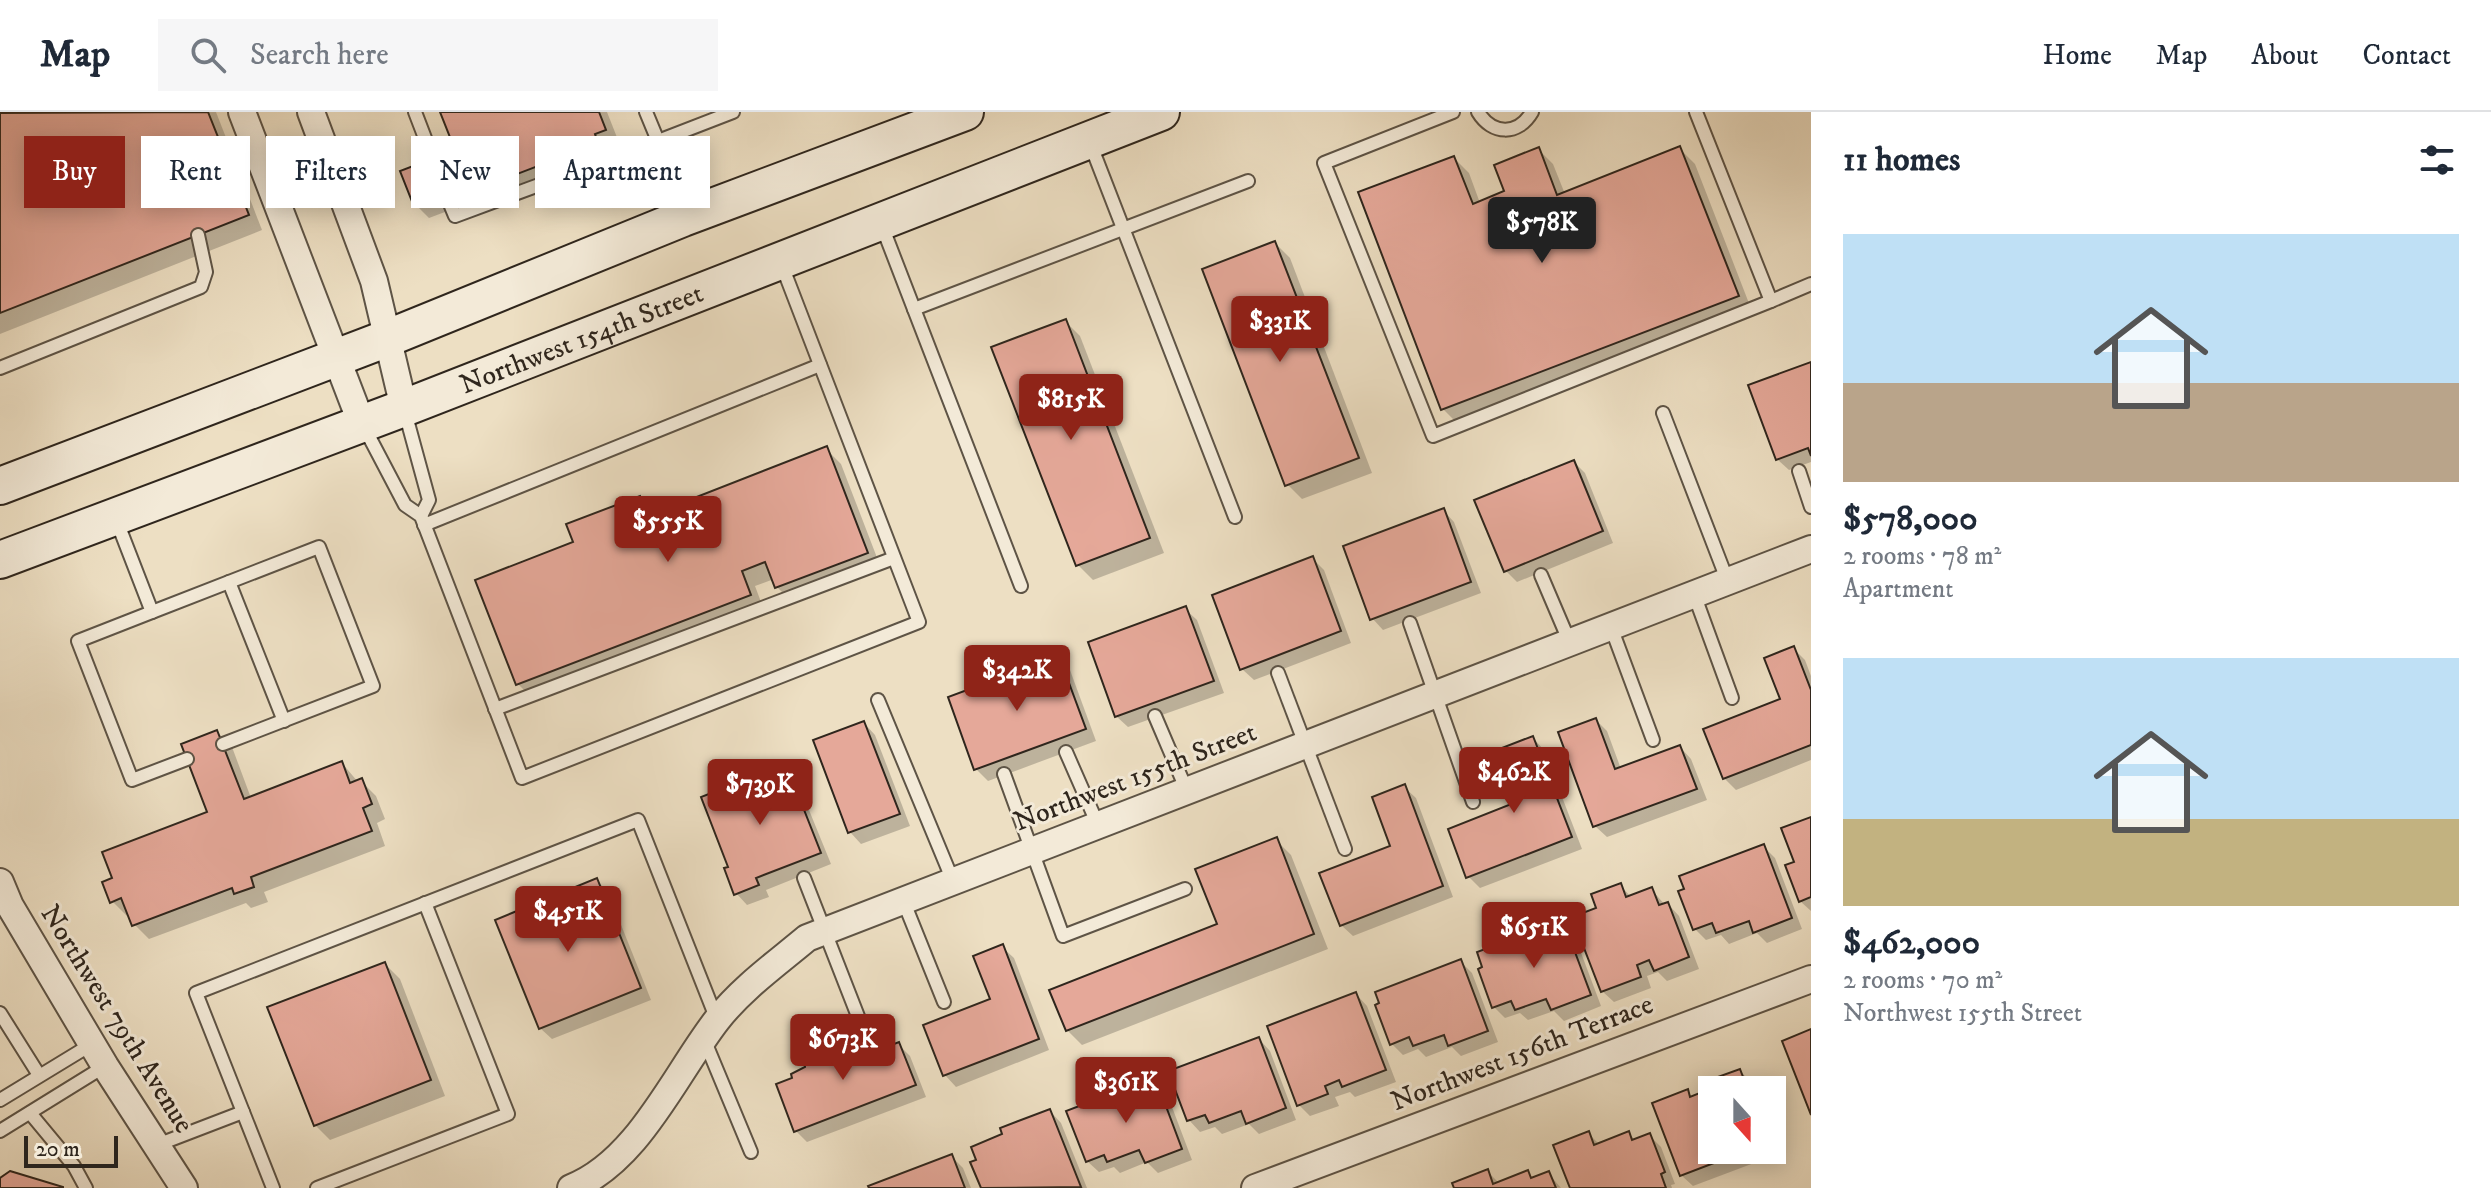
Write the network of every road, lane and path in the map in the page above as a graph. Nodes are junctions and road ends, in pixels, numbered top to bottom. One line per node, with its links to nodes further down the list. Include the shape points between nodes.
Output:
1 (242, 112): 29 (street)
2 (311, 112): 28 (street, via 374,281)
3 (415, 112): 12 (lane)
4 (646, 112): 13 (lane)
5 (733, 112): 14 (lane)
6 (965, 112): 20 (main road)
7 (1161, 112): 15 (main road, Northwest 154th Street)
8 (1453, 112): 26 (lane, via 1324,163 1433,436)
9 (1478, 112): 10 (lane, via 1485,123 1506,131 1517,128)
10 (1532, 112)
11 (1696, 112): 26 (lane)
12 (424, 136)
13 (656, 136)
14 (671, 136)
15 (1089, 140): 21 (main road, Northwest 154th Street); 22 (lane)
16 (1248, 181): 22 (lane)
17 (452, 208): 18 (lane, via 455,216)
18 (477, 208)
19 (680, 208): 20 (lane)
20 (683, 218): 28 (main road)
21 (881, 221): 24 (main road, Northwest 154th Street); 27 (lane)
22 (1123, 229): 27 (lane); 39 (lane)
23 (198, 235): 31 (lane, via 206,272 201,287)
24 (780, 260): 30 (lane); 32 (main road, Northwest 154th Street)
25 (1811, 284): 26 (lane)
26 (1771, 301)
27 (914, 309): 47 (lane)
28 (388, 338): 29 (main road); 32 (street)
29 (337, 358): 34 (street); 36 (main road)
30 (820, 365): 40 (lane); 42 (lane)
31 (0, 368)
32 (404, 408): 34 (main road, Northwest 154th Street); 40 (lane, via 429,500)
33 (1663, 413): 46 (lane)
34 (361, 422): 38 (main road, Northwest 154th Street); 40 (lane, via 405,505)
35 (1799, 471): 37 (lane)
36 (0, 486)
37 (1811, 507)
38 (115, 516): 43 (main road, Northwest 154th Street); 49 (lane)
39 (1235, 517)
40 (422, 521): 57 (lane)
41 (1811, 549): 46 (street, Northwest 155th Street)
42 (894, 558): 57 (lane); 57 (lane, via 919,622 522,778)
43 (0, 560)
44 (1541, 575): 52 (lane)
45 (229, 582): 49 (lane); 59 (lane); 59 (lane, via 319,547 373,686)
46 (1728, 582): 48 (street, Northwest 155th Street)
47 (1021, 586)
48 (1694, 594): 51 (street, Northwest 155th Street); 55 (lane)
49 (152, 612): 64 (lane, via 78,641 132,780)
50 (1410, 623): 54 (lane)
51 (1611, 627): 52 (street, Northwest 155th Street); 60 (lane)
52 (1570, 643): 54 (street, Northwest 155th Street)
53 (1278, 673): 62 (lane)
54 (1435, 695): 62 (street, Northwest 155th Street); 67 (lane)
55 (1732, 698)
56 (878, 700): 72 (lane)
57 (495, 709)
58 (1155, 716): 66 (lane)
59 (284, 721): 61 (lane)
60 (1653, 740)
61 (223, 744)
62 (1307, 744): 66 (street, Northwest 155th Street); 69 (lane)
63 (1066, 752): 68 (lane)
64 (187, 759)
65 (1004, 774): 70 (lane)
66 (1187, 791): 68 (street, Northwest 155th Street)
67 (1473, 802)
68 (1098, 825): 70 (street, Northwest 155th Street)
69 (1345, 849)
70 (1032, 851): 72 (street, Northwest 155th Street); 74 (lane, via 1063,936)
71 (804, 878): 77 (lane)
72 (953, 881): 75 (street, Northwest 155th Street)
73 (0, 882): 83 (street, Northwest 79th Avenue)
74 (1185, 889)
75 (903, 900): 77 (street, Northwest 155th Street); 79 (lane)
76 (425, 903): 82 (lane, via 638,820); 86 (lane, via 196,993); 94 (lane, via 508,1114)
77 (825, 931): 81 (lane); 82 (street, Northwest 155th Street, via 807,938 751,984)
78 (1811, 979): 96 (street, Northwest 156th Terrace)
79 (944, 1002)
80 (0, 1013): 84 (lane)
81 (861, 1024)
82 (710, 1030): 90 (lane); 95 (street, Northwest 155th Street, via 630,1148)
83 (98, 1055): 84 (lane); 87 (lane); 89 (street, Northwest 79th Avenue)
84 (39, 1075): 85 (lane)
85 (0, 1100)
86 (243, 1112): 89 (lane); 93 (lane)
87 (30, 1113): 88 (lane); 91 (lane)
88 (0, 1131)
89 (157, 1145): 92 (street, Northwest 79th Avenue)
90 (751, 1152)
91 (86, 1188)
92 (184, 1188)
93 (273, 1188)
94 (317, 1188)
95 (571, 1188)
96 (1255, 1188)

